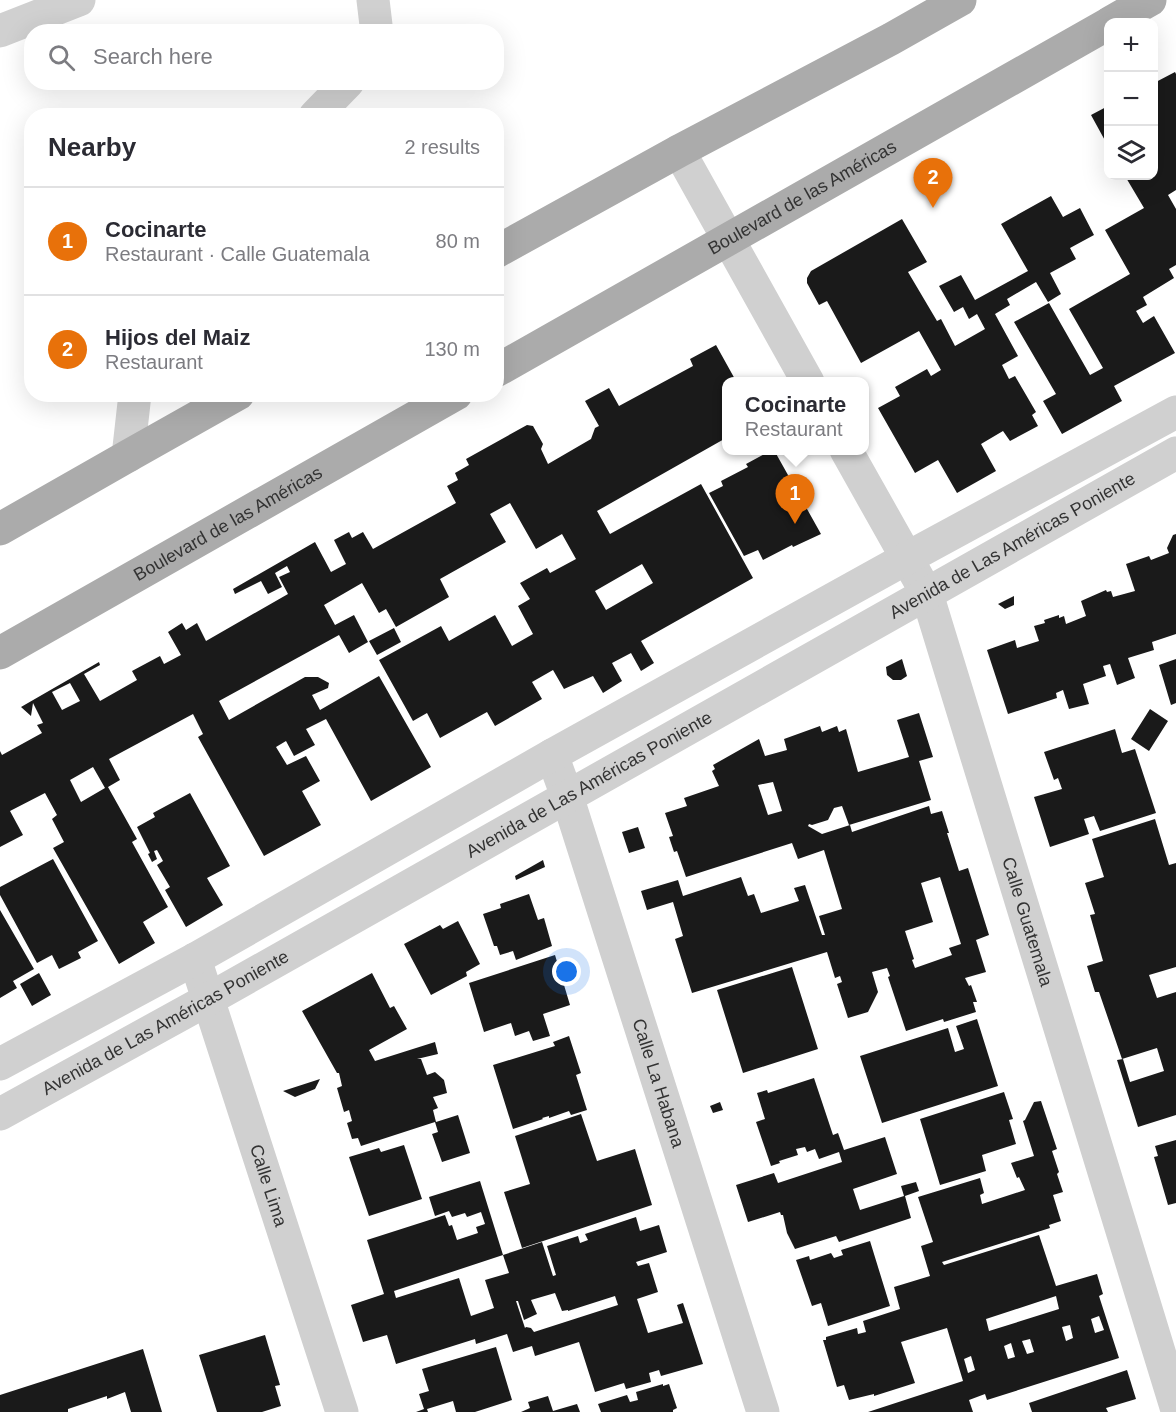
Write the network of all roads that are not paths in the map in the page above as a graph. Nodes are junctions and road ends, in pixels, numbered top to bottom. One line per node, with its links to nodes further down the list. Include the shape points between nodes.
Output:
1 (79, 0): 8 (street)
2 (373, 0): 6 (street)
3 (960, 0): 11 (main road)
4 (1150, 0): 5 (main road, Boulevard de las Américas)
5 (1118, 18)
6 (376, 24)
7 (1104, 26): 12 (main road, Boulevard de las Américas)
8 (0, 31)
9 (340, 90): 10 (street)
10 (323, 108)
11 (679, 151): 12 (street); 13 (main road)
12 (728, 240): 14 (main road, Boulevard de las Américas); 15 (street)
13 (504, 248)
14 (504, 366)
15 (806, 377)
16 (134, 402): 22 (street)
17 (224, 402): 22 (main road)
18 (442, 402): 26 (main road, Boulevard de las Américas)
19 (1176, 412): 24 (street)
20 (1176, 453): 25 (street, Avenida de Las Américas Poniente)
21 (849, 455): 24 (street, Calle Guatemala)
22 (128, 456): 23 (main road)
23 (0, 529)
24 (906, 558): 25 (street, Calle Guatemala); 27 (street)
25 (927, 594): 28 (street, Avenida de Las Américas Poniente); 33 (street, Calle Guatemala)
26 (0, 653)
27 (552, 755): 28 (street, Calle La Habana); 29 (street)
28 (567, 796): 30 (street, Avenida de Las Américas Poniente); 35 (street, Calle La Habana)
29 (195, 960): 30 (street, Calle Lima); 31 (street)
30 (209, 999): 32 (street, Avenida de Las Américas Poniente); 34 (street, Calle Lima)
31 (0, 1064)
32 (0, 1114)
33 (1176, 1407)
34 (342, 1412)
35 (763, 1412)

